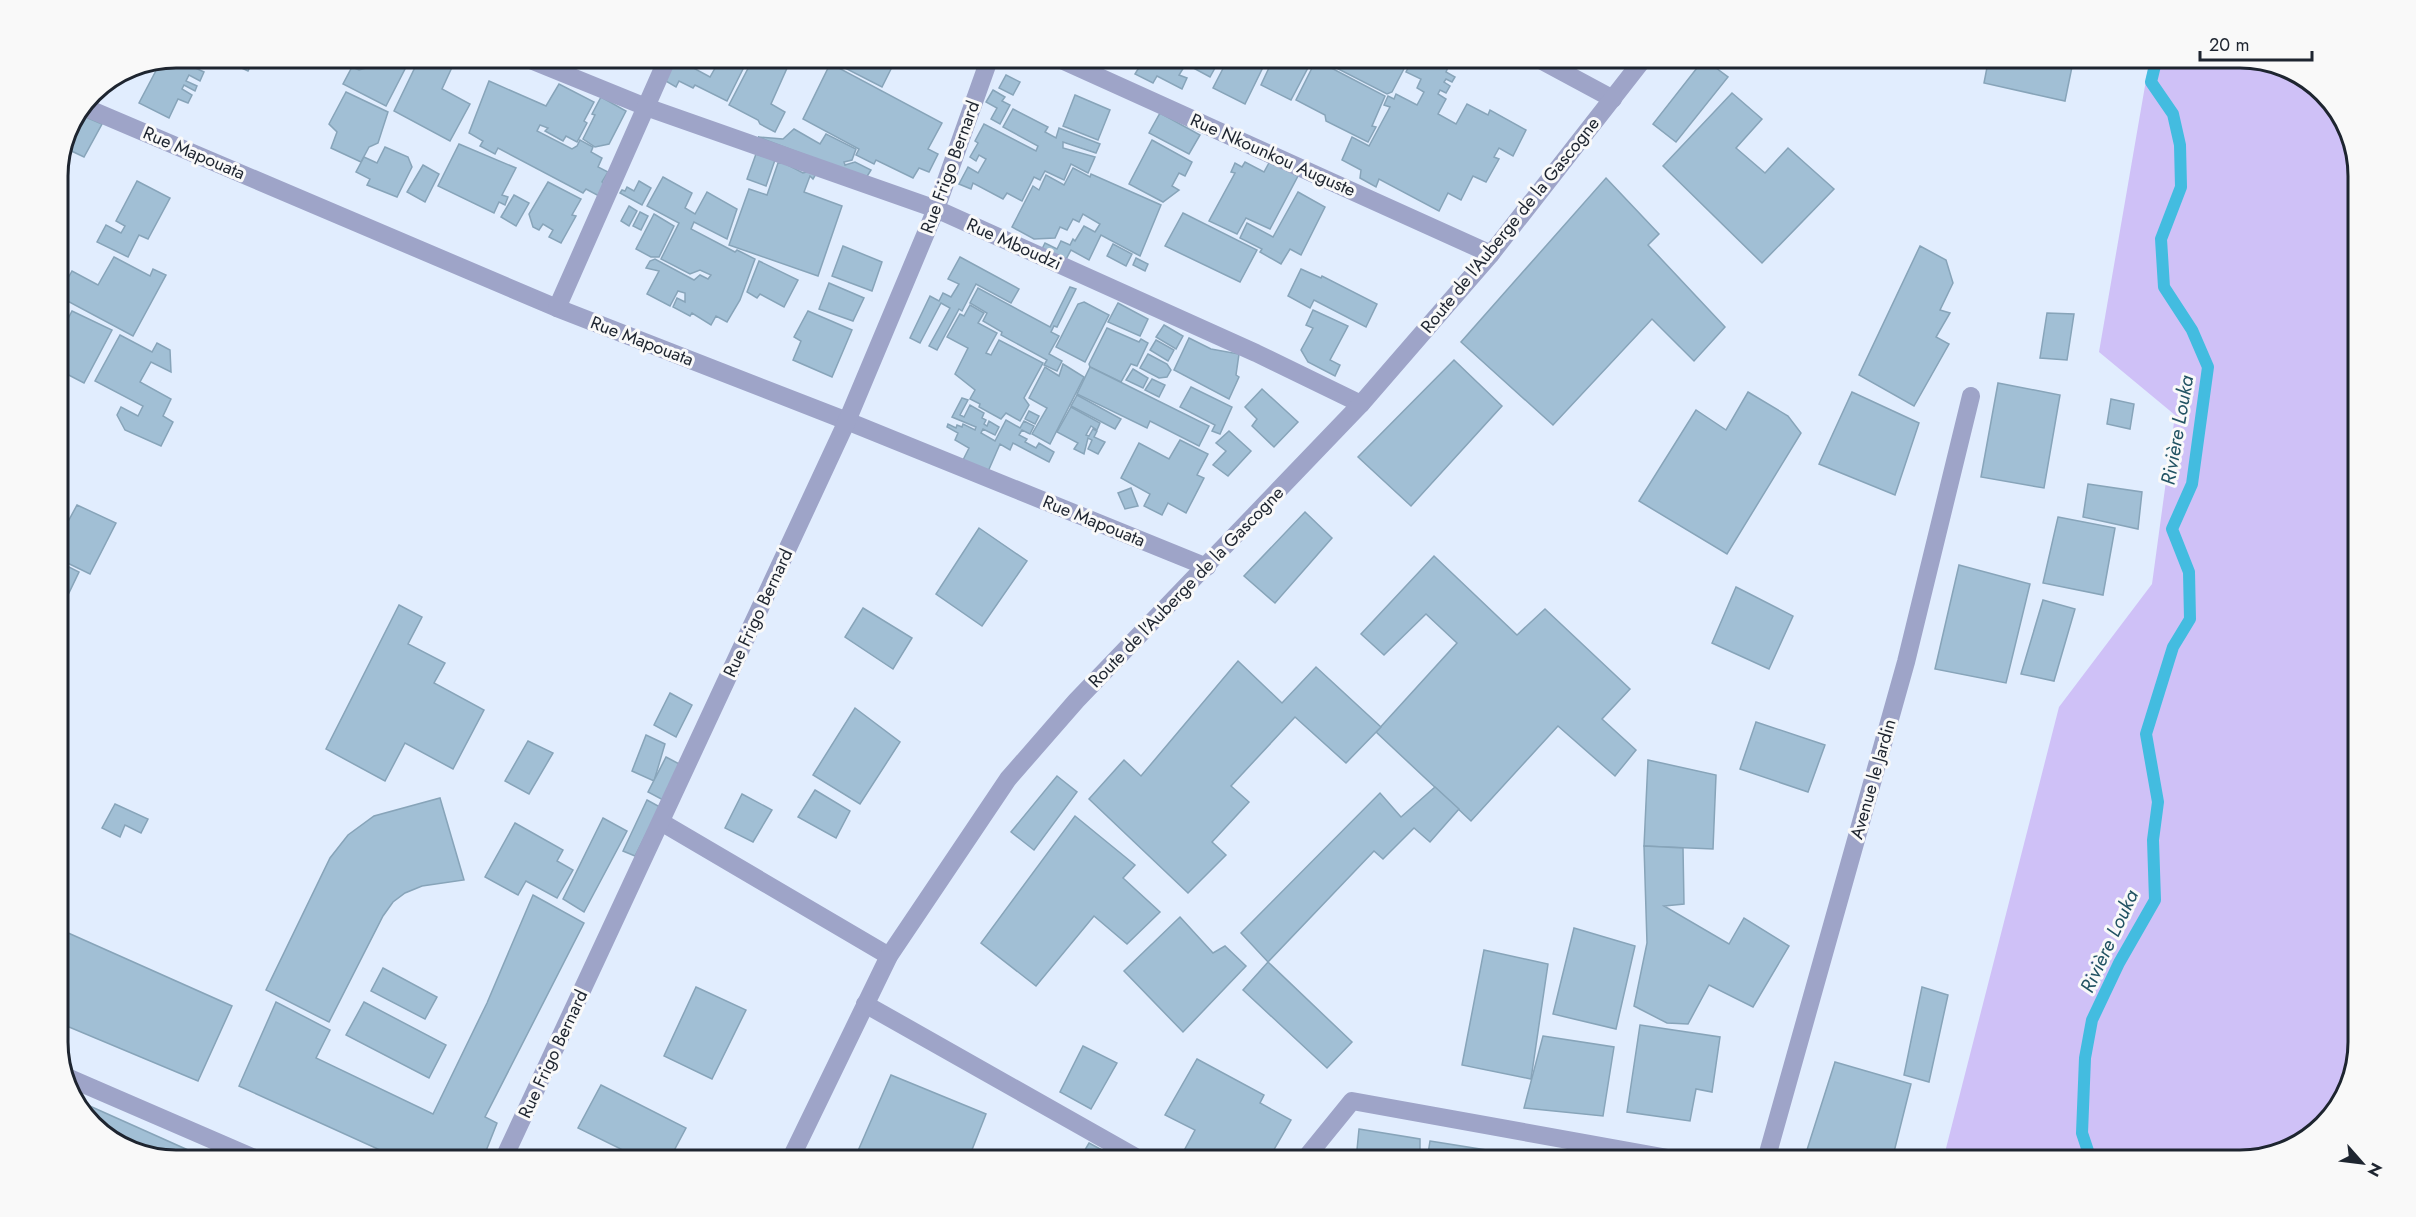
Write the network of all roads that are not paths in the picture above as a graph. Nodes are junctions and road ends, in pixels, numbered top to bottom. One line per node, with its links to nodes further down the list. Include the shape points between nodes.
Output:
1 (550, 68): 8 (street, Rue Mboudzi)
2 (663, 68): 8 (street)
3 (986, 68): 10 (street, Rue Frigo Bernard)
4 (1079, 68): 11 (street, Rue Nkounkou Auguste)
5 (1555, 68): 7 (street)
6 (1636, 68): 7 (street, Route de l'Auberge de la Gascogne)
7 (1612, 99): 11 (street, Route de l'Auberge de la Gascogne)
8 (646, 107): 10 (street, Rue Mboudzi); 12 (street)
9 (90, 110): 12 (street, Rue Mapouata)
10 (936, 209): 14 (street, Rue Mboudzi); 15 (street, Rue Frigo Bernard)
11 (1491, 254): 14 (street, Route de l'Auberge de la Gascogne)
12 (557, 308): 15 (street, Rue Mapouata)
13 (1971, 396): 27 (street, Avenue le Jardin, via 1906,662)
14 (1361, 404): 16 (street, Route de l'Auberge de la Gascogne)
15 (847, 421): 16 (street, Rue Mapouata); 17 (street, Rue Frigo Bernard)
16 (1207, 567): 18 (street, Route de l'Auberge de la Gascogne, via 1076,701 1008,778)
17 (661, 822): 18 (street); 22 (street, Rue Frigo Bernard)
18 (889, 956): 19 (street, Route de l'Auberge de la Gascogne)
19 (865, 1004): 23 (street, Route de l'Auberge de la Gascogne); 24 (street)
20 (75, 1081): 21 (street)
21 (235, 1150)
22 (508, 1150)
23 (794, 1150)
24 (1123, 1150)
25 (1312, 1150): 26 (street, via 1352,1101)
26 (1624, 1150)
27 (1769, 1150)

